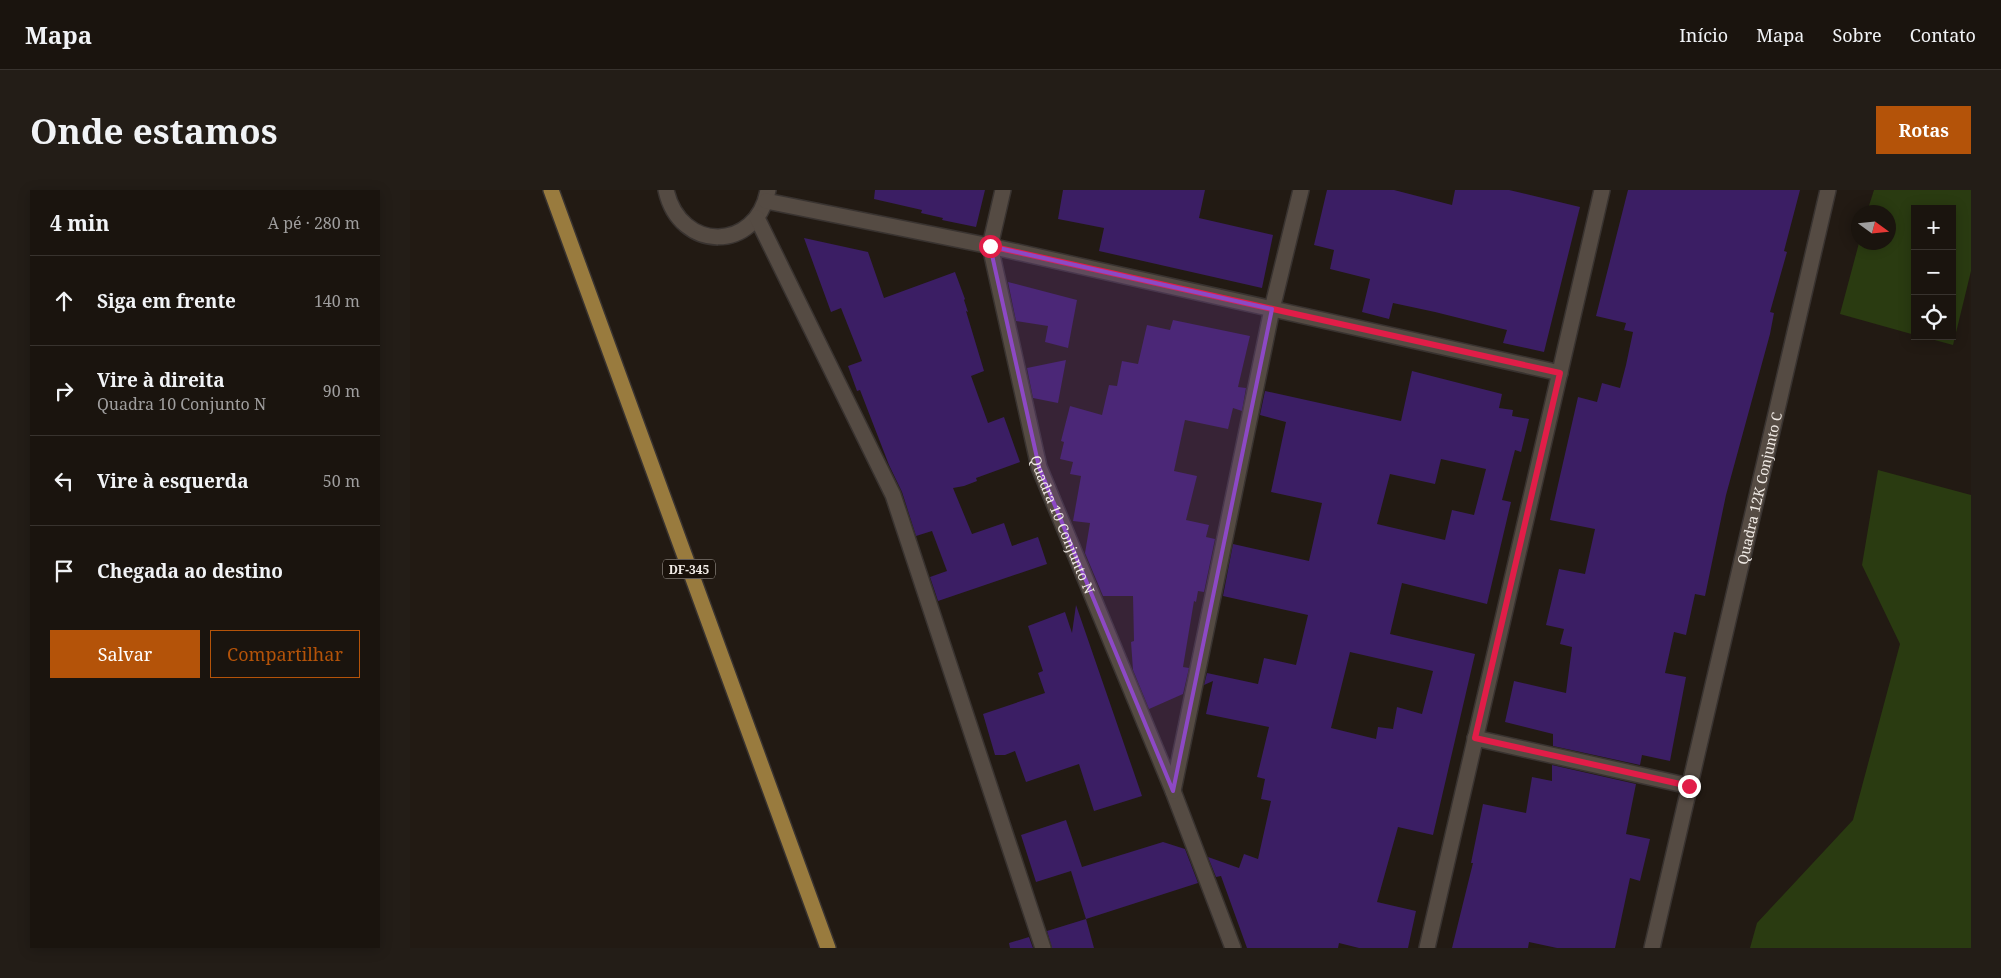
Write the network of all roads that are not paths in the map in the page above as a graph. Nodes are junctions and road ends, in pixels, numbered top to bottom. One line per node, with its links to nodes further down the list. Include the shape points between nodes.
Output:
1 (550, 190): 15 (main road, DF-345 / DF-345)
2 (666, 190): 8 (street, via 678,220 693,231 727,236 744,229)
3 (1003, 190): 9 (street)
4 (1301, 190): 10 (street)
5 (1602, 190): 11 (street)
6 (1828, 190): 13 (street, Quadra 12K Conjunto C)
7 (767, 195): 8 (street); 9 (street)
8 (757, 218): 16 (street, via 893,495)
9 (990, 246): 10 (street); 14 (street, Quadra 10 Conjunto N, via 1039,466)
10 (1272, 309): 11 (street); 14 (street)
11 (1560, 373): 12 (street)
12 (1475, 738): 13 (street); 18 (street)
13 (1689, 786): 19 (street, Quadra 12K Conjunto C)
14 (1173, 791): 17 (street, Quadra 10 Conjunto N)
15 (828, 948)
16 (1043, 948)
17 (1233, 948)
18 (1427, 948)
19 (1652, 948)

